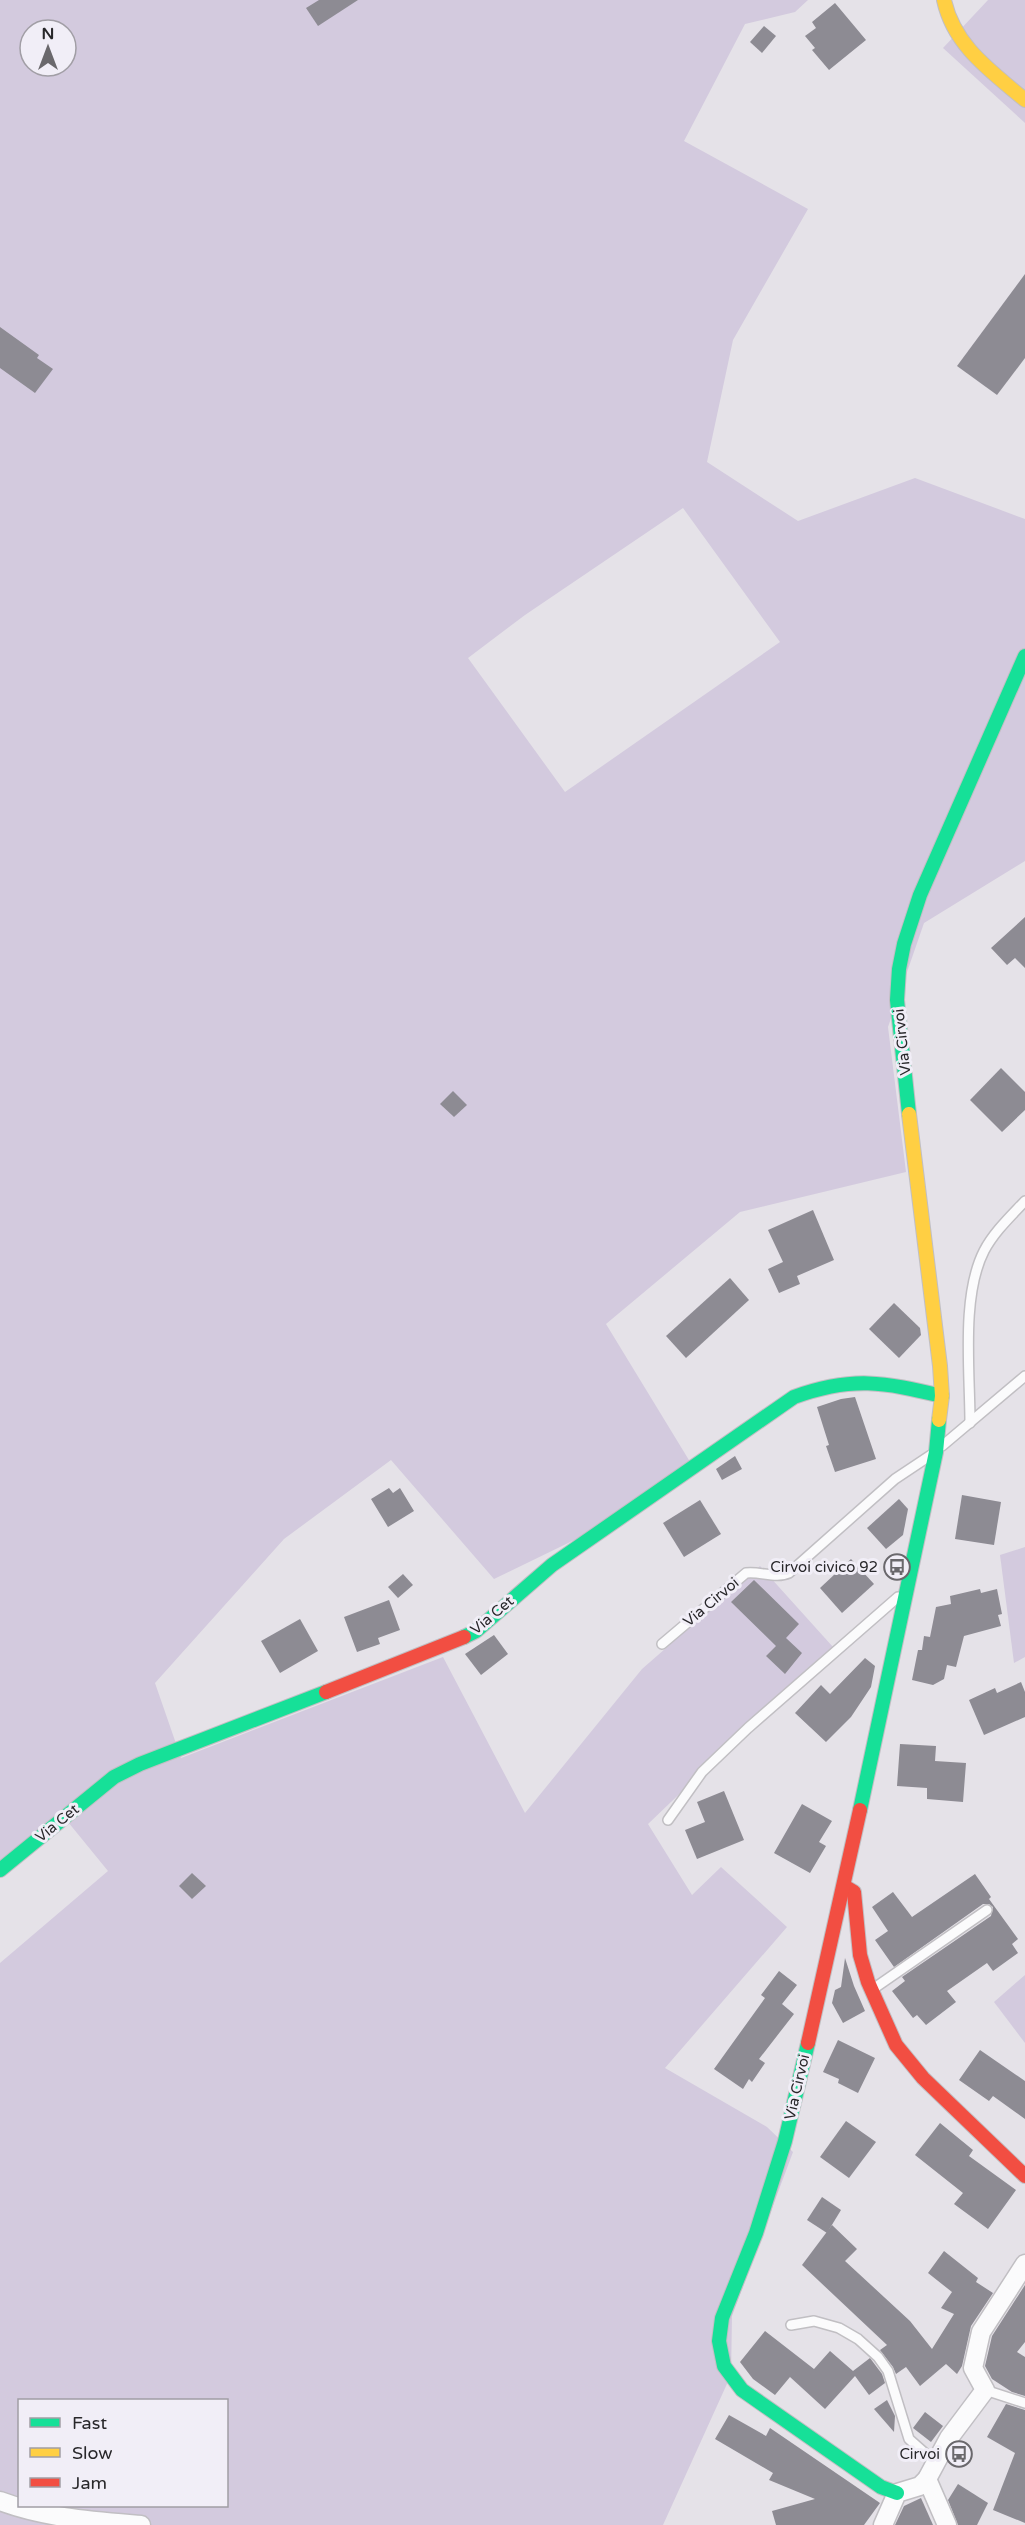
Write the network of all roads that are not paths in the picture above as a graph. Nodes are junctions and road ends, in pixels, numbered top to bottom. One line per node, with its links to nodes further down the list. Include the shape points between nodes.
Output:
1 (944, 0): 2 (street, via 954,32)
2 (1025, 100)
3 (1025, 656): 6 (street, Via Cirvoi, via 920,895 900,960 897,994 901,1046)
4 (1025, 1202): 7 (lane, via 985,1248 975,1271 970,1293)
5 (1025, 1376): 7 (lane, Via Cirvoi)
6 (942, 1396): 8 (street, Via Cirvoi); 12 (street, Via Cet, via 867,1380 836,1384 795,1397 552,1565 476,1631 114,1777)
7 (970, 1423): 8 (lane, Via Cirvoi)
8 (936, 1452): 9 (street, Via Cirvoi); 10 (lane, Via Cirvoi, via 895,1479 789,1573 746,1573)
9 (906, 1590): 11 (lane, via 702,1772); 13 (street, Via Cirvoi)
10 (662, 1644)
11 (668, 1820)
12 (0, 1870)
13 (844, 1886): 15 (street, via 854,1892 860,1955); 22 (street, Via Cirvoi, via 784,2141 756,2233 722,2318 718,2341 724,2366 742,2390 881,2487)
14 (987, 1910): 15 (lane)
15 (871, 1990): 16 (street, via 896,2045 923,2078)
16 (1025, 2176)
17 (1025, 2264): 19 (street, via 981,2332 973,2368)
18 (791, 2325): 21 (lane, via 814,2321 838,2328 878,2357 888,2371 909,2439)
19 (985, 2390): 20 (lane); 21 (street, via 949,2438)
20 (1025, 2403)
21 (931, 2471): 22 (street, via 920,2486); 26 (street)
22 (897, 2493): 25 (street)
23 (0, 2500): 24 (street, via 21,2509 74,2520)
24 (141, 2525)
25 (883, 2525)
26 (947, 2525)

